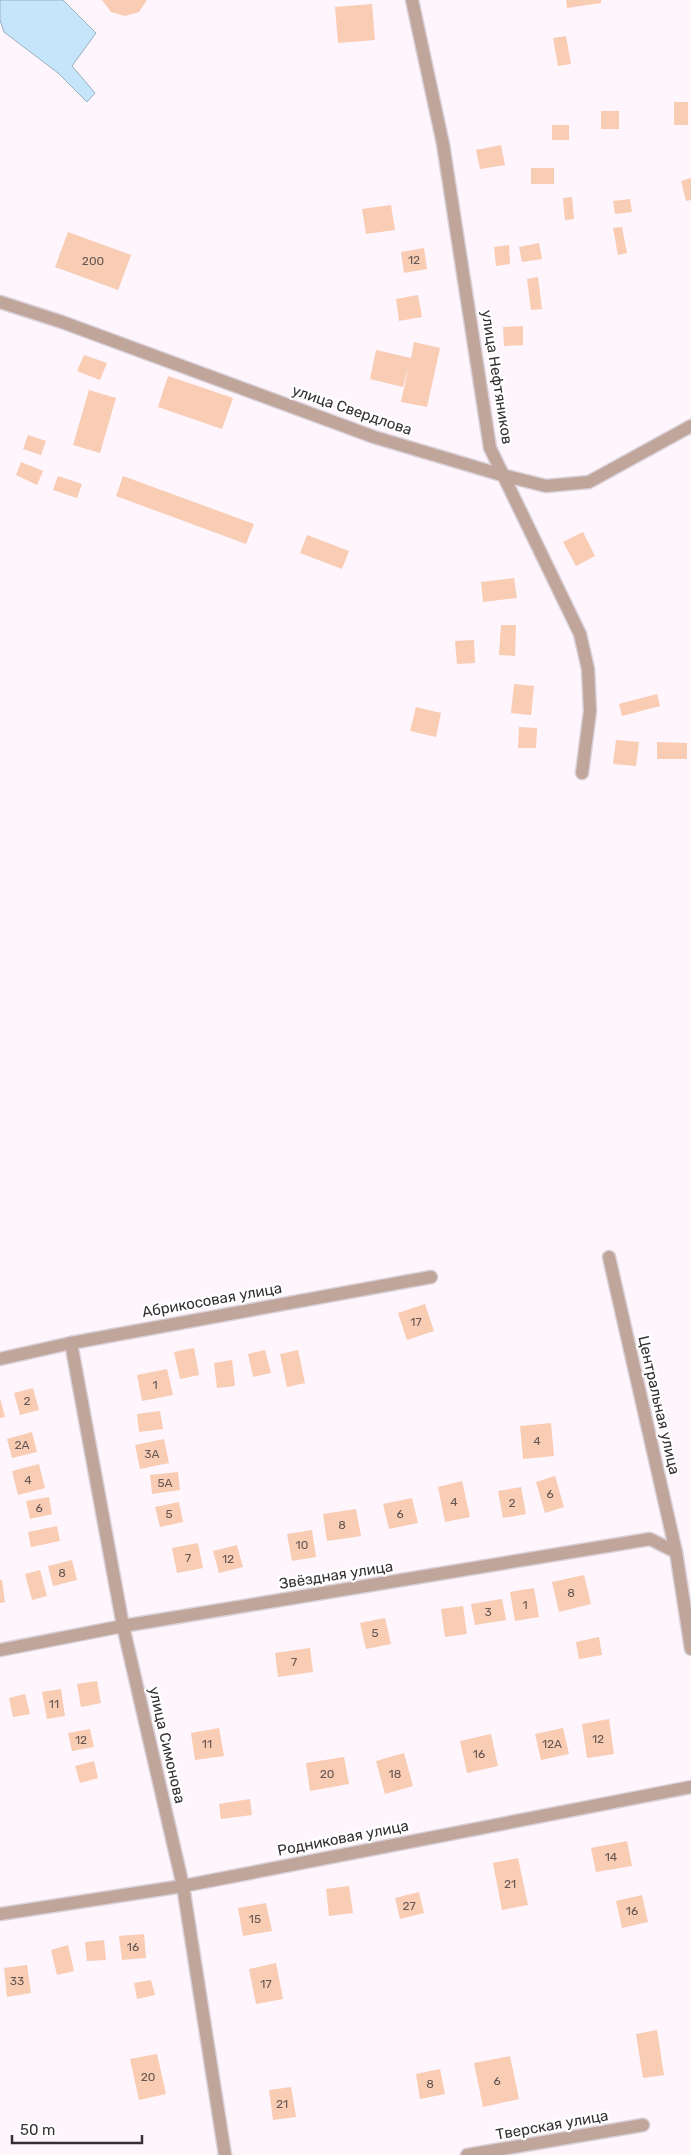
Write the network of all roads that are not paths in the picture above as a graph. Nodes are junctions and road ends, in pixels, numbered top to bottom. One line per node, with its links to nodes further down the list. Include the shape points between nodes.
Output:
1 (412, 0): 4 (street, улица Нефтяников, via 443,144 490,448)
2 (0, 302): 4 (street, улица Свердлова, via 374,437)
3 (691, 426): 4 (street, улица Свердлова, via 589,482 546,486)
4 (502, 475): 5 (street, улица Нефтяников, via 580,634 588,669 590,711)
5 (582, 772)
6 (609, 1257): 10 (street, Центральная улица)
7 (431, 1277): 8 (street, Абрикосовая улица)
8 (71, 1343): 9 (street, Абрикосовая улица); 11 (street, улица Симонова)
9 (0, 1359)
10 (676, 1552): 11 (street, Звёздная улица, via 650,1539); 12 (street, Центральная улица)
11 (123, 1626): 13 (street, Звёздная улица); 15 (street, улица Симонова)
12 (691, 1649)
13 (0, 1650)
14 (691, 1787): 15 (street, Родниковая улица)
15 (183, 1886): 16 (street, Родниковая улица); 19 (street, улица Симонова)
16 (0, 1914)
17 (643, 2125): 18 (street, Тверская улица)
18 (489, 2154): 20 (street, Тверская улица)
19 (225, 2155)
20 (467, 2155)

